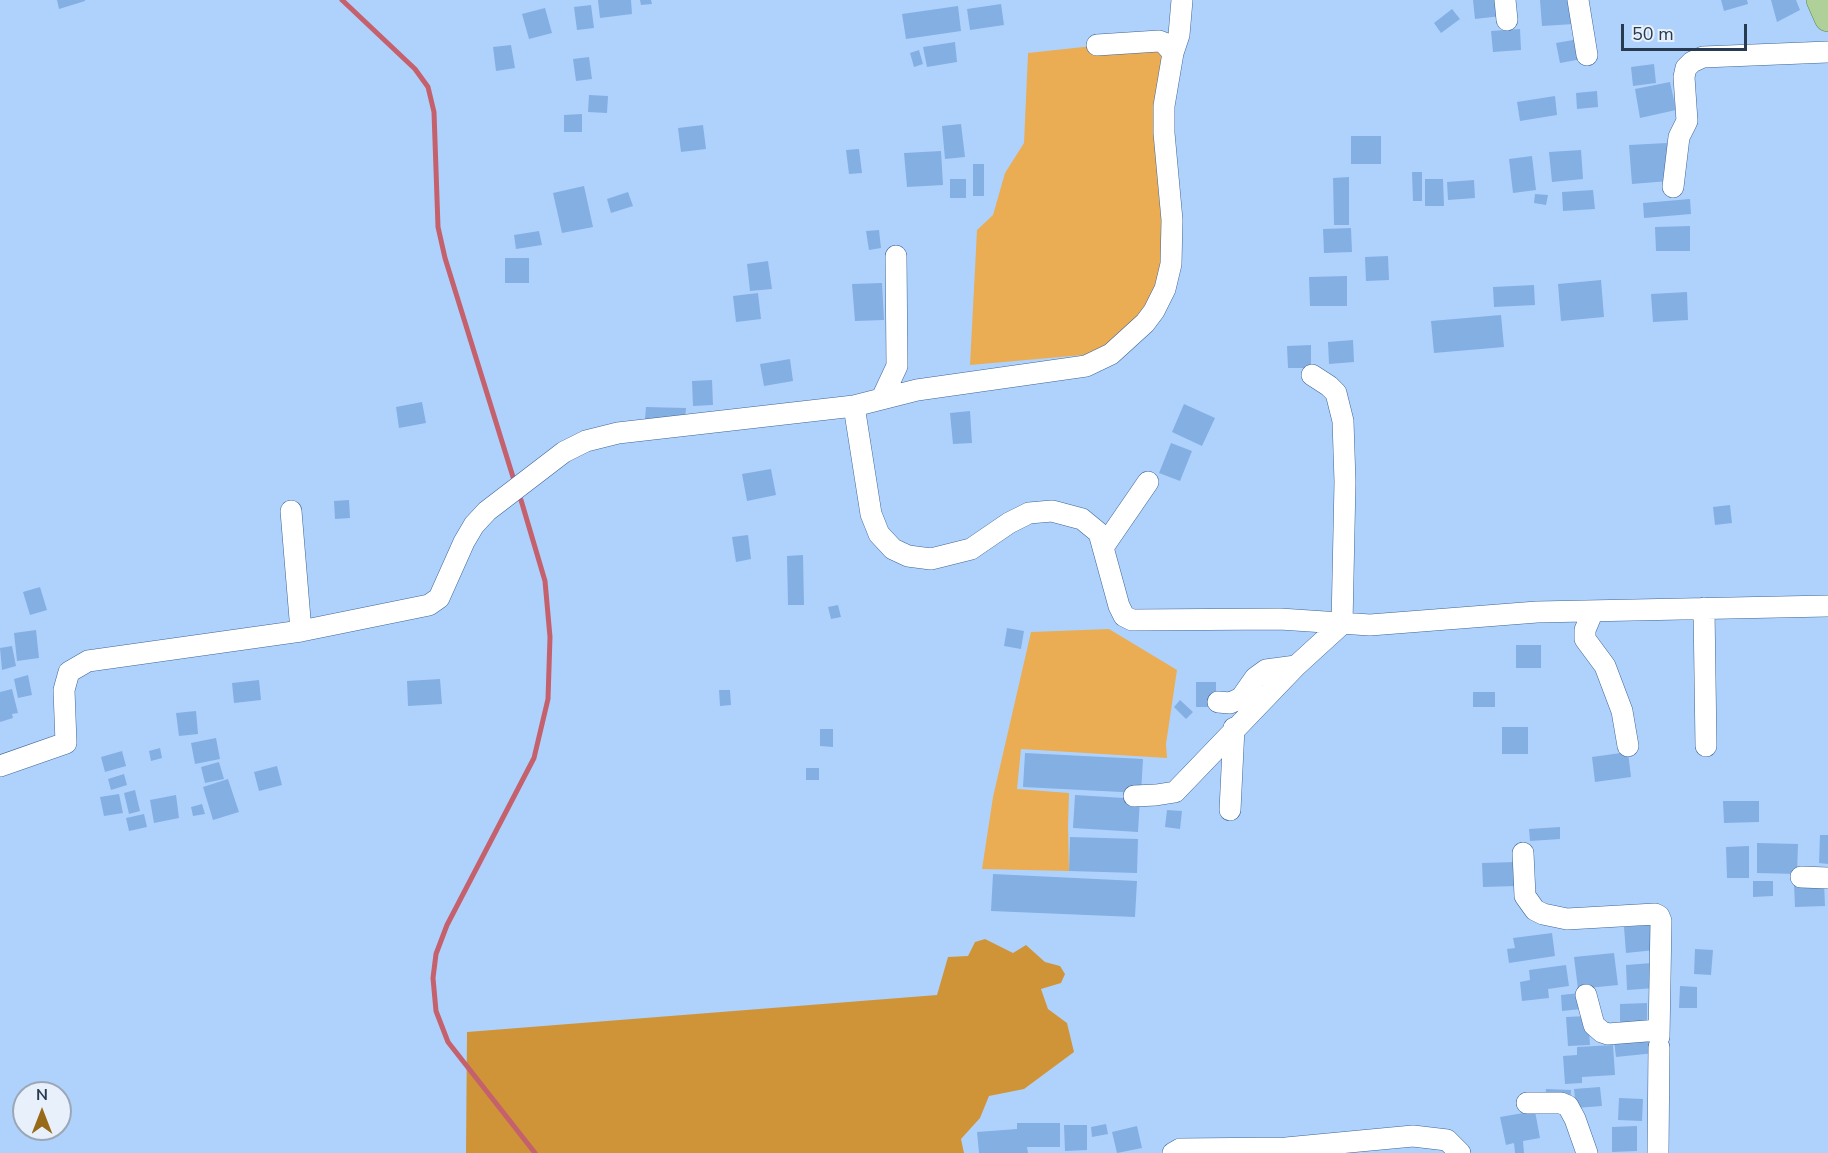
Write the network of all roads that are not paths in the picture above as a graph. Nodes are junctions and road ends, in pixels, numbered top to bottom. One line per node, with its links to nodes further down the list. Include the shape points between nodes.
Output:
1 (1182, 0): 7 (street)
2 (1578, 0): 8 (street)
3 (1820, 0): 4 (main road)
4 (1828, 18)
5 (1097, 45): 7 (street, via 1159,41)
6 (1828, 52): 9 (street, via 1703,57 1692,62 1684,76 1687,121 1680,137)
7 (1173, 53): 12 (street, via 1164,106 1172,256 1165,289 1145,323 1111,354 1086,366)
8 (1587, 55)
9 (1673, 187)
10 (896, 256): 12 (street, via 897,366)
11 (1312, 375): 20 (street, via 1336,393 1343,421)
12 (882, 398): 13 (street)
13 (854, 406): 16 (street, via 871,514 879,534 893,549 931,560 970,549 1029,513 1052,511 1082,519 1099,533); 21 (street, via 618,433 586,441 564,452 474,525 439,598 429,605)
14 (1148, 482): 16 (street)
15 (291, 511): 21 (street)
16 (1104, 546): 20 (street, via 1119,606 1124,616 1132,620 1289,619)
17 (1828, 606): 18 (street)
18 (1704, 608): 19 (street); 26 (street)
19 (1593, 611): 20 (street); 25 (street, via 1585,639 1605,666 1622,711)
20 (1342, 624): 22 (street)
21 (301, 631): 27 (street, via 88,661 69,672 64,690 66,743)
22 (1296, 666): 23 (street, via 1266,670 1241,698 1230,703); 24 (street)
23 (1218, 702)
24 (1234, 728): 28 (street, via 1174,792); 29 (street)
25 (1628, 746)
26 (1706, 746)
27 (0, 766)
28 (1134, 796)
29 (1230, 810)
30 (1523, 853): 34 (street, via 1525,896 1543,914 1567,919 1659,916)
31 (1801, 877): 32 (street)
32 (1828, 878)
33 (1586, 995): 34 (street, via 1594,1025 1602,1032)
34 (1659, 1038): 39 (street)
35 (1527, 1103): 38 (street, via 1568,1106)
36 (1173, 1153): 37 (street, via 1180,1149 1286,1148 1413,1136 1446,1140)
37 (1460, 1153)
38 (1587, 1153)
39 (1658, 1153)

